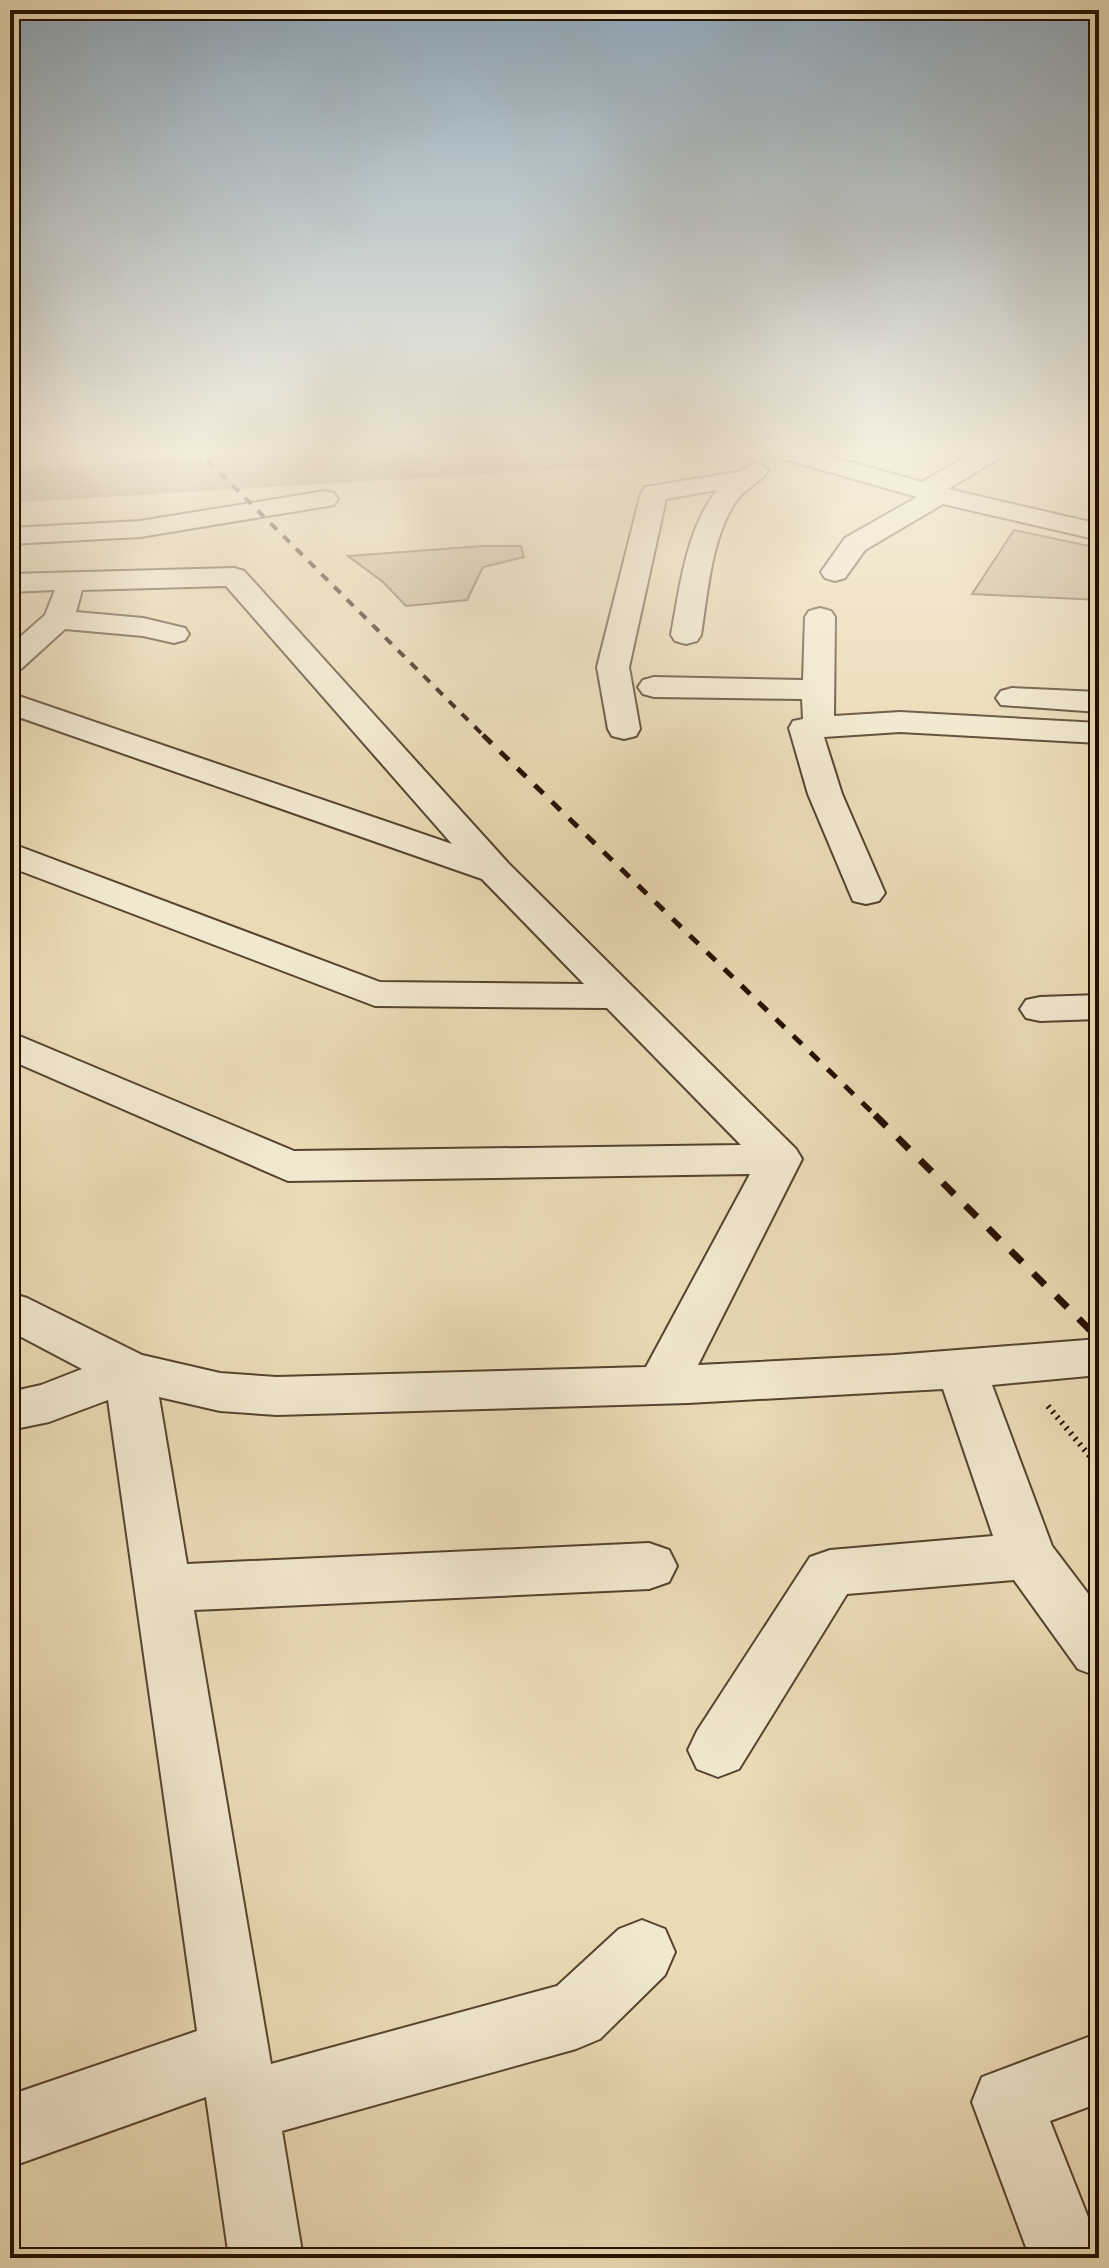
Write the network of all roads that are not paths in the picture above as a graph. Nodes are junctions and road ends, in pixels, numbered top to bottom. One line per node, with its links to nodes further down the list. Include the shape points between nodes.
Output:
1 (640, 553): 18 (street, via 613,667)
2 (701, 553): 10 (street)
3 (849, 553): 4 (street)
4 (835, 572)
5 (74, 582): 6 (street); 8 (street); 21 (street, via 234,577)
6 (10, 583)
7 (820, 617): 13 (street)
8 (58, 619): 9 (street); 11 (street)
9 (174, 634)
10 (686, 635)
11 (10, 662)
12 (654, 687): 13 (street)
13 (817, 690): 17 (street)
14 (989, 697): 15 (street)
15 (1099, 702)
16 (10, 703): 21 (street)
17 (818, 727): 19 (street, via 900,722); 22 (street, via 805,728 825,794)
18 (624, 729)
19 (1099, 733)
20 (10, 854): 23 (street, via 375,994)
21 (496, 872): 23 (street)
22 (866, 893)
23 (621, 996): 27 (street)
24 (1099, 1007): 25 (street)
25 (1040, 1009)
26 (10, 1045): 27 (street, via 288,1166)
27 (780, 1159): 32 (street)
28 (10, 1310): 31 (street)
29 (1099, 1357): 30 (street)
30 (985, 1367): 32 (street); 34 (street)
31 (129, 1371): 32 (street, via 220,1392 277,1396); 33 (street, via 49,1403); 36 (street)
32 (662, 1385)
33 (10, 1411)
34 (1028, 1556): 37 (street); 38 (street, via 830,1573)
35 (649, 1566): 36 (street)
36 (163, 1588): 41 (street)
37 (1099, 1652)
38 (718, 1750)
39 (642, 1952): 41 (street, via 576,2015)
40 (1099, 2068): 44 (street, via 1007,2102)
41 (239, 2079): 42 (street); 43 (street)
42 (10, 2131)
43 (266, 2258)
44 (1067, 2258)

